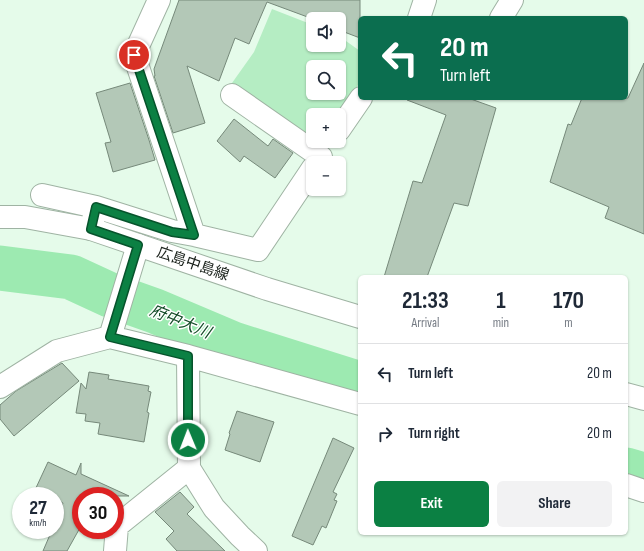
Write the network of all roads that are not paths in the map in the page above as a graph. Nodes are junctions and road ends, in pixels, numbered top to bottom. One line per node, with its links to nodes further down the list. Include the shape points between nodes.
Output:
1 (159, 0): 15 (street, via 134,55)
2 (425, 0): 4 (street)
3 (512, 0): 5 (street)
4 (420, 16)
5 (502, 16)
6 (232, 95): 9 (street)
7 (360, 100): 8 (street)
8 (346, 120)
9 (320, 156)
10 (306, 179): 15 (street, via 258,250)
11 (42, 195): 12 (street)
12 (96, 207): 14 (street); 15 (street, via 172,232)
13 (0, 217): 14 (street, 広島中島線, via 25,217)
14 (91, 229): 16 (street, 広島中島線)
15 (194, 235)
16 (138, 245): 17 (street, 広島中島線, via 267,289); 18 (street)
17 (358, 316)
18 (110, 337): 19 (street); 20 (street, via 57,351)
19 (188, 356): 23 (street); 24 (street)
20 (0, 387)
21 (628, 395): 22 (street)
22 (644, 399)
23 (358, 403)
24 (189, 468): 27 (street, via 117,526); 28 (street, via 214,508)
25 (628, 486): 26 (street)
26 (644, 491)
27 (115, 551)
28 (256, 551)

